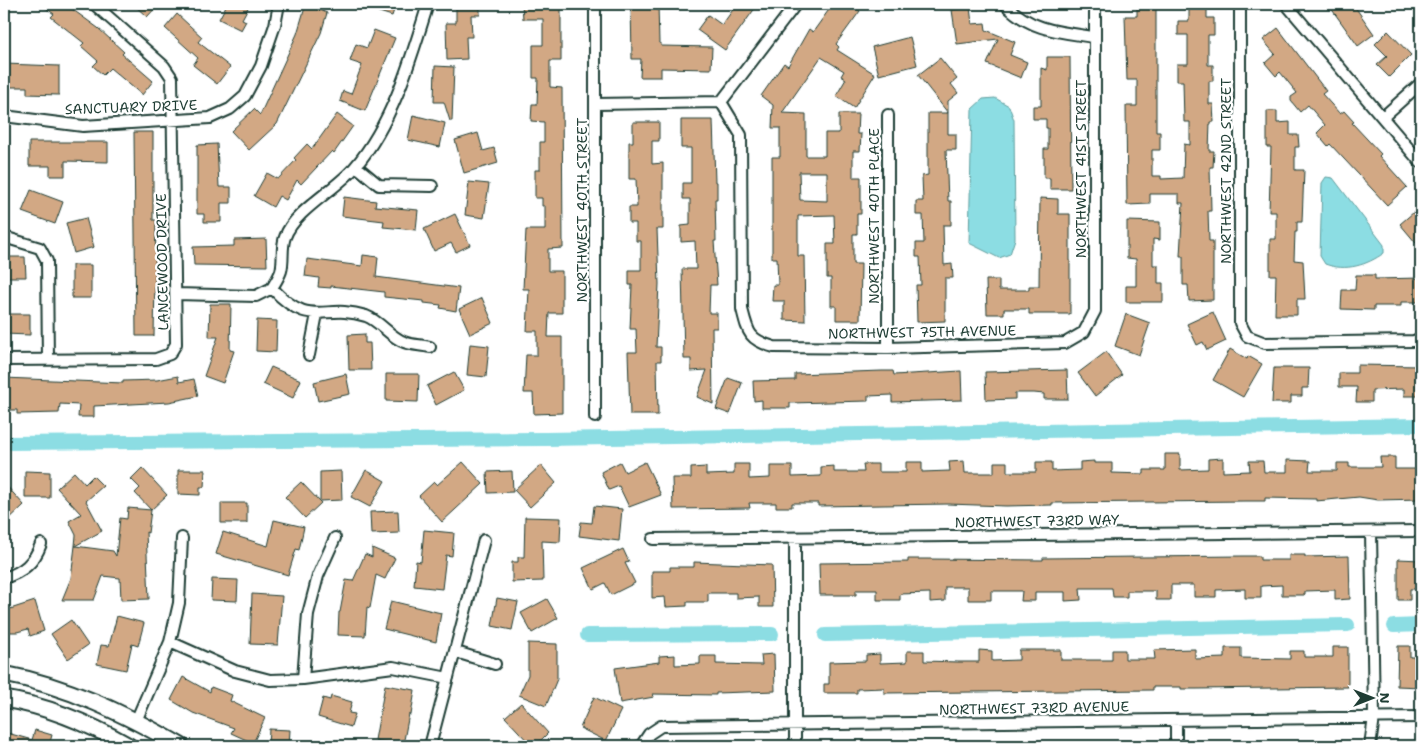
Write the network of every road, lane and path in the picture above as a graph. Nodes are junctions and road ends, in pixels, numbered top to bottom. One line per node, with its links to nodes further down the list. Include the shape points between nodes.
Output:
1 (94, 4): 17 (street, LANCEWOOD DRIVE, via 164,66 172,78)
2 (279, 4): 17 (street, SANCTUARY DRIVE, via 261,66 245,96 230,109 210,118)
3 (428, 4): 19 (street, via 399,89 377,134)
4 (595, 4): 13 (street, NORTHWEST 40TH STREET)
5 (796, 4): 12 (street)
6 (1005, 4): 10 (street, via 1018,17 1037,26)
7 (1095, 4): 10 (street, NORTHWEST 41ST STREET)
8 (1240, 4): 26 (street, NORTHWEST 42ND STREET, via 1240,323 1247,336 1265,343 1414,341)
9 (1286, 4): 16 (street)
10 (1094, 37): 25 (street, NORTHWEST 41ST STREET, via 1095,311)
11 (1421, 83): 16 (street)
12 (721, 102): 13 (street); 28 (street, NORTHWEST 75TH AVENUE, via 741,135 742,309 747,330 757,342 774,347)
13 (596, 104): 32 (street, NORTHWEST 40TH STREET)
14 (888, 115): 28 (street, NORTHWEST 40TH PLACE)
15 (4, 116): 17 (street, SANCTUARY DRIVE, via 83,126)
16 (1383, 117): 18 (street)
17 (173, 120): 23 (street, LANCEWOOD DRIVE)
18 (1421, 163)
19 (356, 166): 20 (street, via 379,185); 22 (street, via 338,186 297,219 285,237 281,272)
20 (432, 186)
21 (4, 237): 31 (street, via 40,248 47,261)
22 (272, 288): 23 (street, via 256,296); 24 (street, via 286,303 300,311)
23 (176, 294): 31 (street, LANCEWOOD DRIVE, via 176,344 170,354 156,359)
24 (317, 314): 27 (street, via 353,313 368,317 403,342); 29 (street)
25 (1084, 332): 28 (street, NORTHWEST 75TH AVENUE, via 1065,343)
26 (1421, 338)
27 (430, 347)
28 (888, 348)
29 (310, 356)
30 (4, 360): 31 (street, LANCEWOOD DRIVE)
31 (48, 360)
32 (595, 417)
33 (1421, 531): 34 (street, NORTHWEST 73RD WAY)
34 (1371, 532): 38 (street, NORTHWEST 73RD WAY); 49 (street)
35 (182, 538): 42 (street, via 179,603)
36 (335, 538): 47 (street, via 318,576 308,614)
37 (653, 539): 38 (street, NORTHWEST 73RD WAY)
38 (795, 539): 53 (street)
39 (484, 540): 43 (street)
40 (41, 544): 41 (street, via 36,557 23,570)
41 (4, 578)
42 (170, 642): 47 (street, via 235,671 270,680); 52 (street)
43 (456, 652): 44 (street); 46 (street)
44 (495, 664)
45 (4, 674): 52 (main road, via 67,690)
46 (448, 678): 47 (street, via 393,667); 56 (street)
47 (303, 679)
48 (4, 699): 54 (main road, via 83,722)
49 (1374, 717): 50 (street, NORTHWEST 73RD AVENUE); 51 (street, NORTHWEST 73RD AVENUE); 60 (street)
50 (1421, 717)
51 (1176, 720): 53 (street, NORTHWEST 73RD AVENUE); 59 (street)
52 (136, 721): 55 (main road)
53 (795, 724): 57 (street, NORTHWEST 73RD AVENUE, via 661,726 649,734); 58 (street)
54 (129, 746)
55 (181, 746)
56 (430, 746)
57 (641, 746)
58 (795, 746)
59 (1176, 746)
60 (1370, 746)

